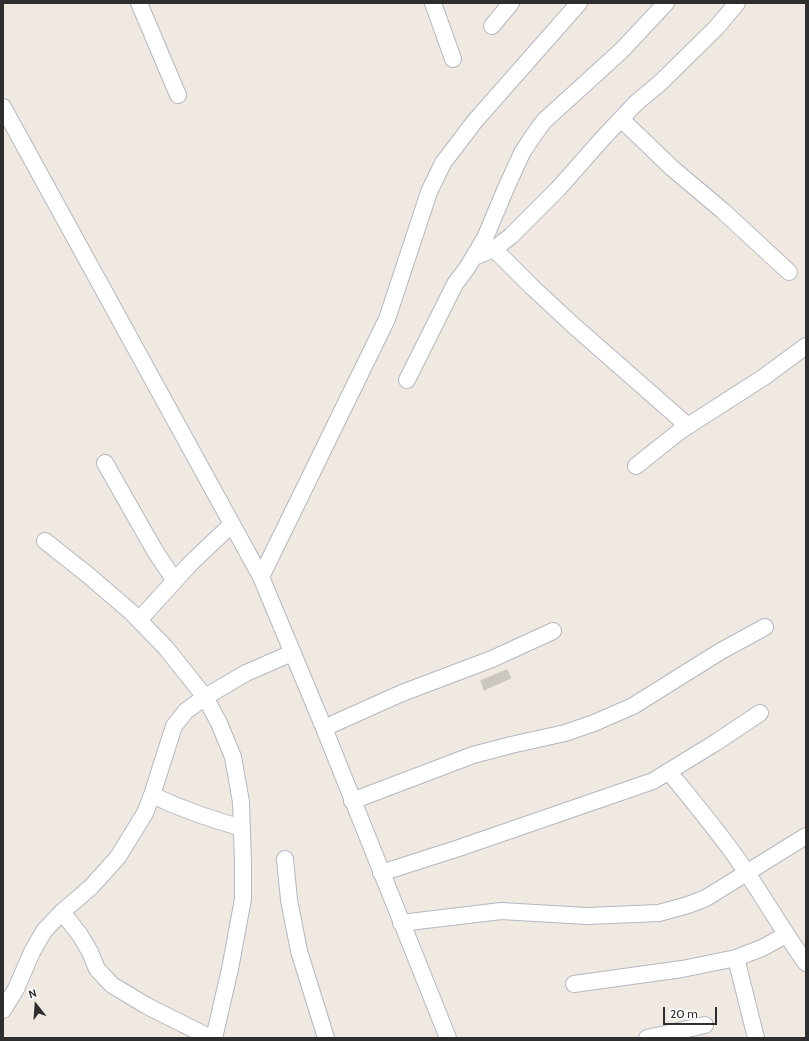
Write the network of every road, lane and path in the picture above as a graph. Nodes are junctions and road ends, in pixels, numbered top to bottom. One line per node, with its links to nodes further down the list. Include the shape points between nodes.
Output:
1 (139, 3): 9 (street)
2 (433, 3): 8 (street)
3 (511, 3): 7 (street)
4 (579, 3): 22 (street, via 475,121 443,163 429,192 387,319)
5 (666, 3): 13 (street, via 622,50 544,121 522,153 485,238)
6 (737, 3): 11 (street, via 716,28)
7 (492, 26)
8 (453, 59)
9 (178, 95)
10 (3, 107): 20 (street)
11 (621, 119): 12 (street, via 558,189 511,236); 14 (street)
12 (494, 249): 13 (street); 17 (street, via 567,320)
13 (474, 257): 16 (street, via 455,284)
14 (789, 272)
15 (806, 346): 17 (street, via 759,381)
16 (407, 380)
17 (688, 426): 19 (street)
18 (105, 463): 23 (street)
19 (636, 466)
20 (232, 524): 22 (street); 23 (street)
21 (45, 541): 24 (street)
22 (261, 577): 27 (street)
23 (175, 581): 24 (street)
24 (139, 620): 28 (street, via 166,648)
25 (765, 627): 33 (street, via 721,651 633,706 594,723 565,733 473,756)
26 (553, 631): 30 (street)
27 (292, 653): 28 (street, via 246,674); 30 (street)
28 (205, 697): 32 (street, via 186,711 174,726); 34 (street, via 233,757)
29 (760, 713): 31 (street)
30 (324, 728): 33 (street)
31 (669, 772): 37 (street, via 654,781 626,791); 38 (street)
32 (152, 795): 34 (street, via 197,815); 39 (street, via 145,813 118,857 91,887)
33 (352, 801): 37 (street)
34 (242, 828): 49 (street, via 243,899)
35 (806, 836): 38 (street)
36 (285, 859): 50 (street, via 289,900 299,951)
37 (381, 873): 40 (street)
38 (747, 873): 40 (street, via 706,898 659,913 587,916 501,911); 41 (street)
39 (62, 912): 45 (street, via 44,931); 48 (street, via 80,935 97,969 112,984 147,1006)
40 (401, 923): 51 (street)
41 (786, 935): 42 (street); 43 (street)
42 (736, 958): 44 (street, via 682,969); 53 (street)
43 (806, 963)
44 (574, 984)
45 (3, 1010)
46 (705, 1025): 47 (street)
47 (676, 1035): 52 (street)
48 (211, 1038)
49 (214, 1038)
50 (326, 1038)
51 (448, 1038)
52 (647, 1038)
53 (756, 1038)

